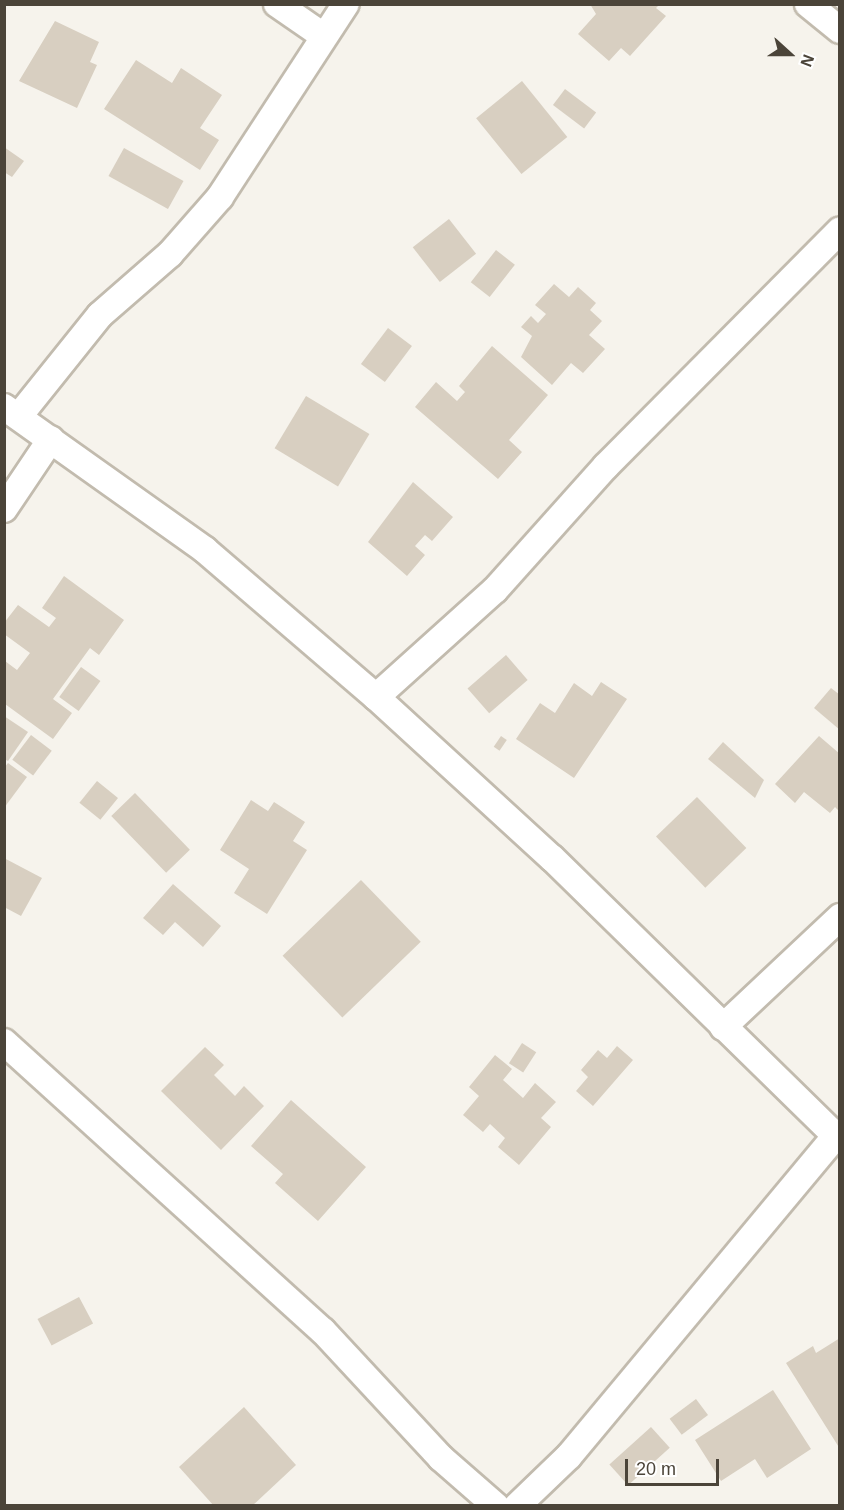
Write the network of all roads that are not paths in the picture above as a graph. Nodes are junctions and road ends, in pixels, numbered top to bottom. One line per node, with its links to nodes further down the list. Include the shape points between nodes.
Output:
1 (277, 4): 5 (street)
2 (346, 4): 5 (street)
3 (808, 4): 4 (street)
4 (840, 30)
5 (322, 35): 7 (street, via 306,71 220,197 170,254 100,315)
6 (840, 230): 10 (street, via 606,466 495,590)
7 (12, 412): 8 (street)
8 (51, 439): 9 (street); 10 (street, via 205,550)
9 (4, 509)
10 (376, 697): 12 (street, via 552,858)
11 (840, 917): 12 (street)
12 (723, 1027): 14 (street)
13 (4, 1042): 15 (street, via 323,1331 441,1458)
14 (838, 1138): 16 (street, via 569,1456)
15 (496, 1506)
16 (517, 1506)

